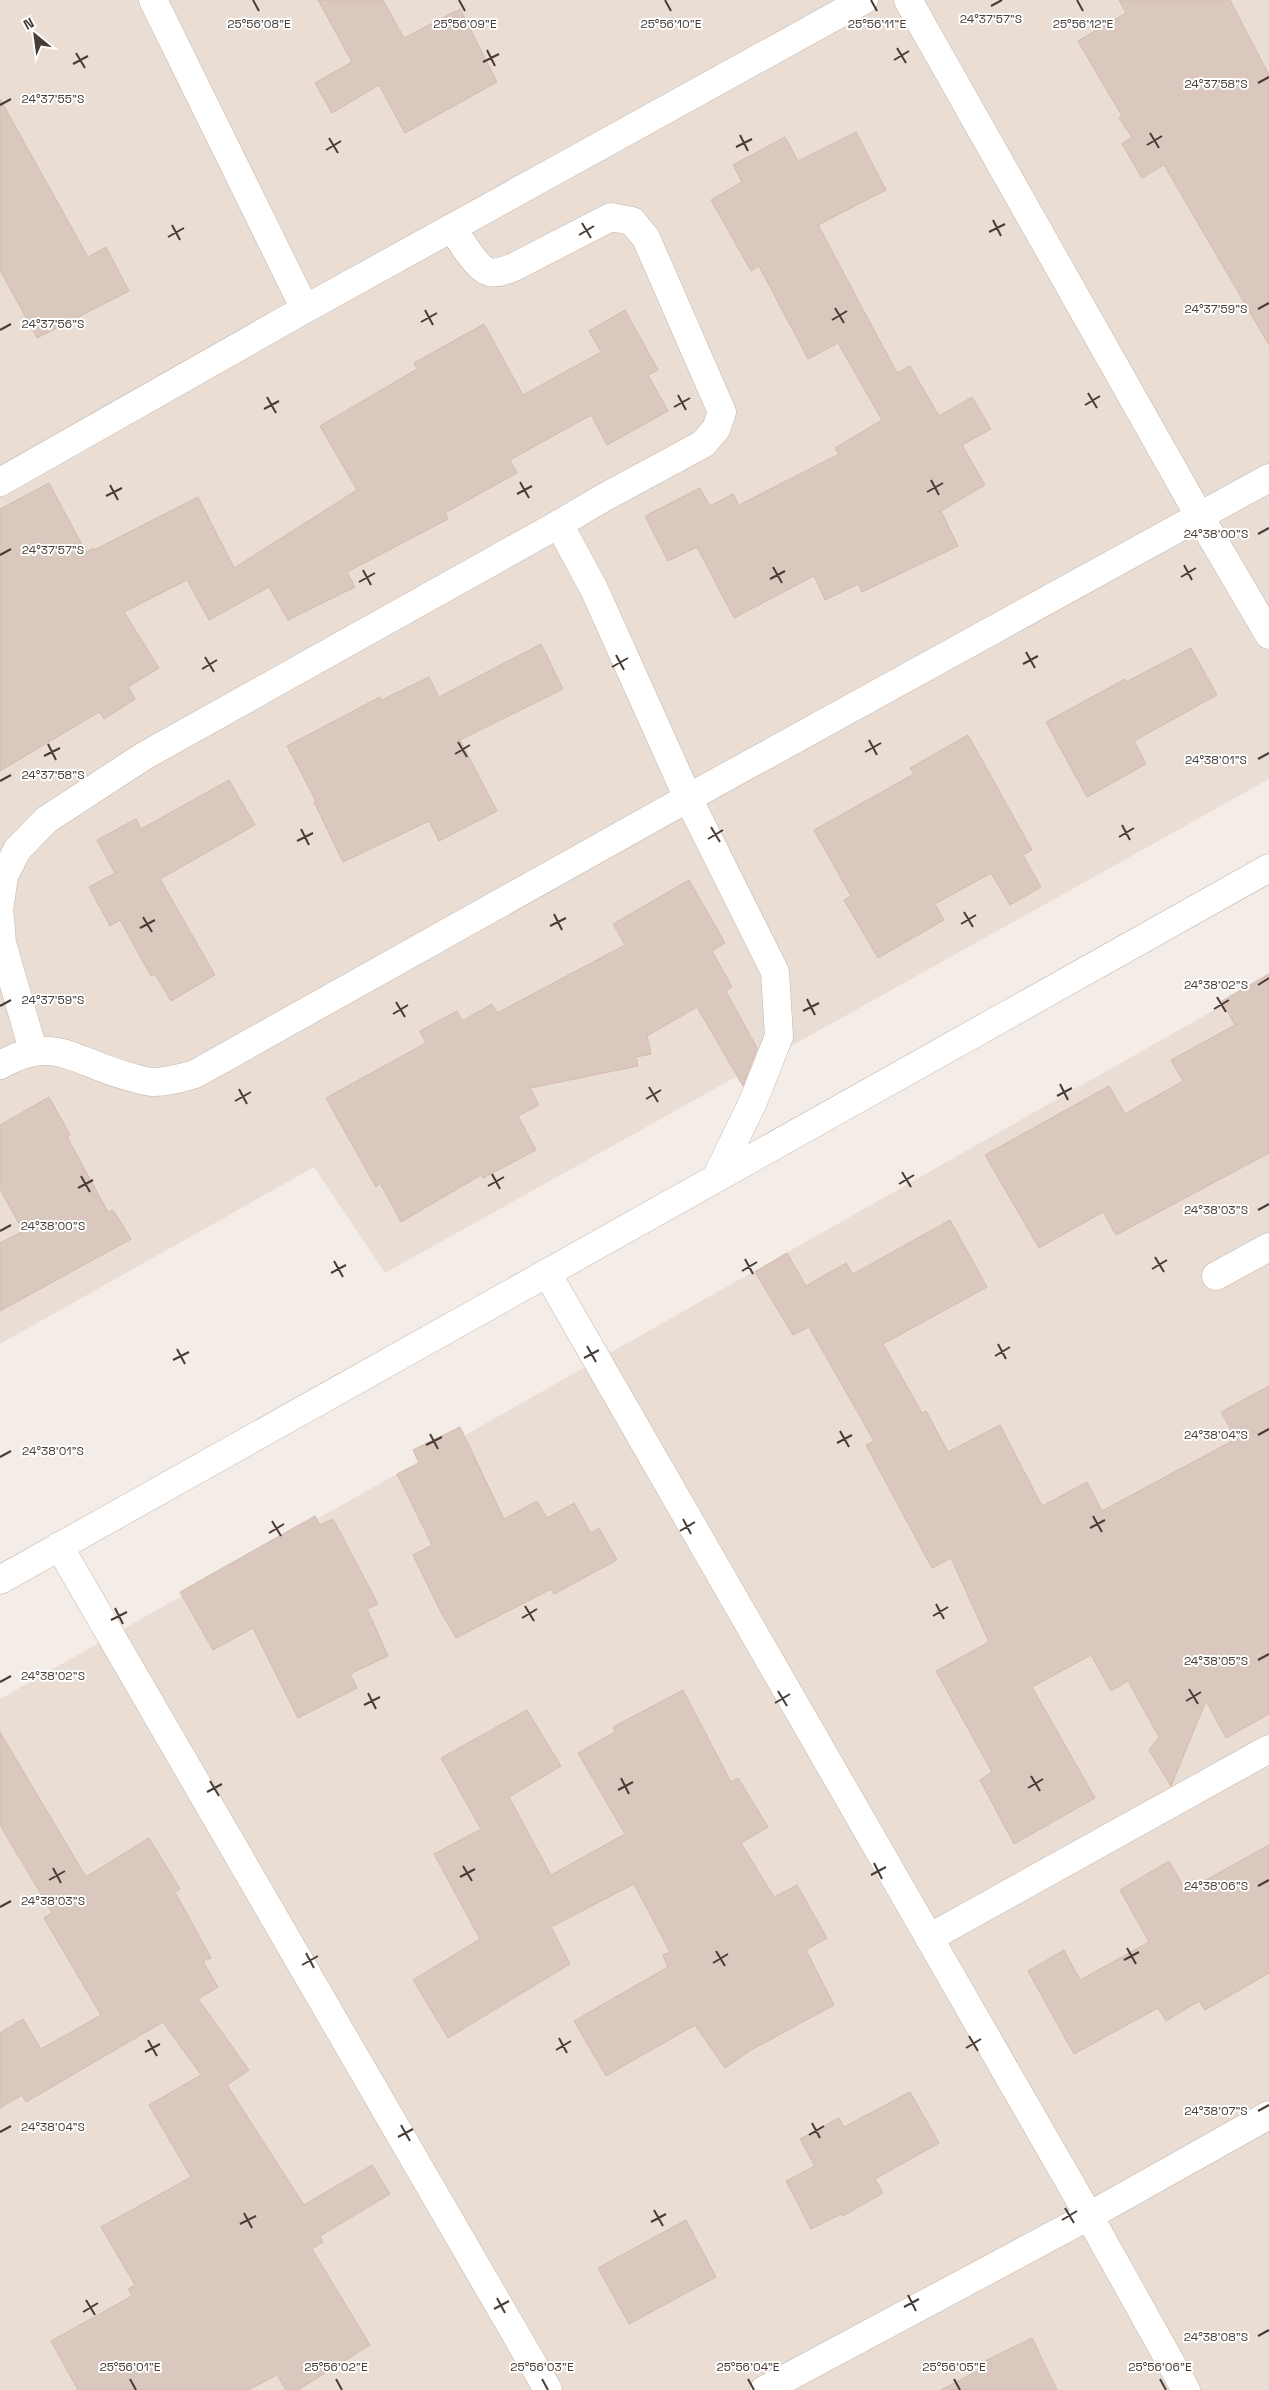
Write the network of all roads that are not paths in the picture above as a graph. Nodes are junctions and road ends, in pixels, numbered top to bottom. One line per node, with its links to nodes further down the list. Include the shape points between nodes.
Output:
1 (153, 0): 5 (street)
2 (864, 0): 4 (street)
3 (908, 0): 8 (street)
4 (452, 228): 5 (street); 9 (street, via 479,264 487,271 498,272 514,267 611,217 632,221 646,238 722,412 716,430 703,444)
5 (305, 308): 7 (street)
6 (1269, 478): 8 (street)
7 (0, 482)
8 (1200, 517): 10 (street); 11 (street)
9 (560, 524): 11 (street, via 594,589); 13 (street, via 144,756 46,820 17,850 4,876)
10 (1269, 634)
11 (688, 798): 15 (street, via 195,1074 152,1082 117,1074 57,1050); 17 (street, via 775,972 779,1036 753,1102)
12 (1269, 868): 17 (street)
13 (0, 904)
14 (0, 917): 15 (street, via 2,944)
15 (33, 1050): 16 (street)
16 (0, 1065)
17 (716, 1178): 19 (street)
18 (1269, 1246): 20 (street)
19 (547, 1273): 21 (street); 24 (street)
20 (1216, 1276)
21 (59, 1546): 22 (street); 28 (street)
22 (0, 1580)
23 (1269, 1749): 24 (street)
24 (929, 1938): 26 (street)
25 (1269, 2115): 26 (street)
26 (1088, 2216): 27 (street); 29 (street)
27 (768, 2389)
28 (548, 2390)
29 (1186, 2390)

